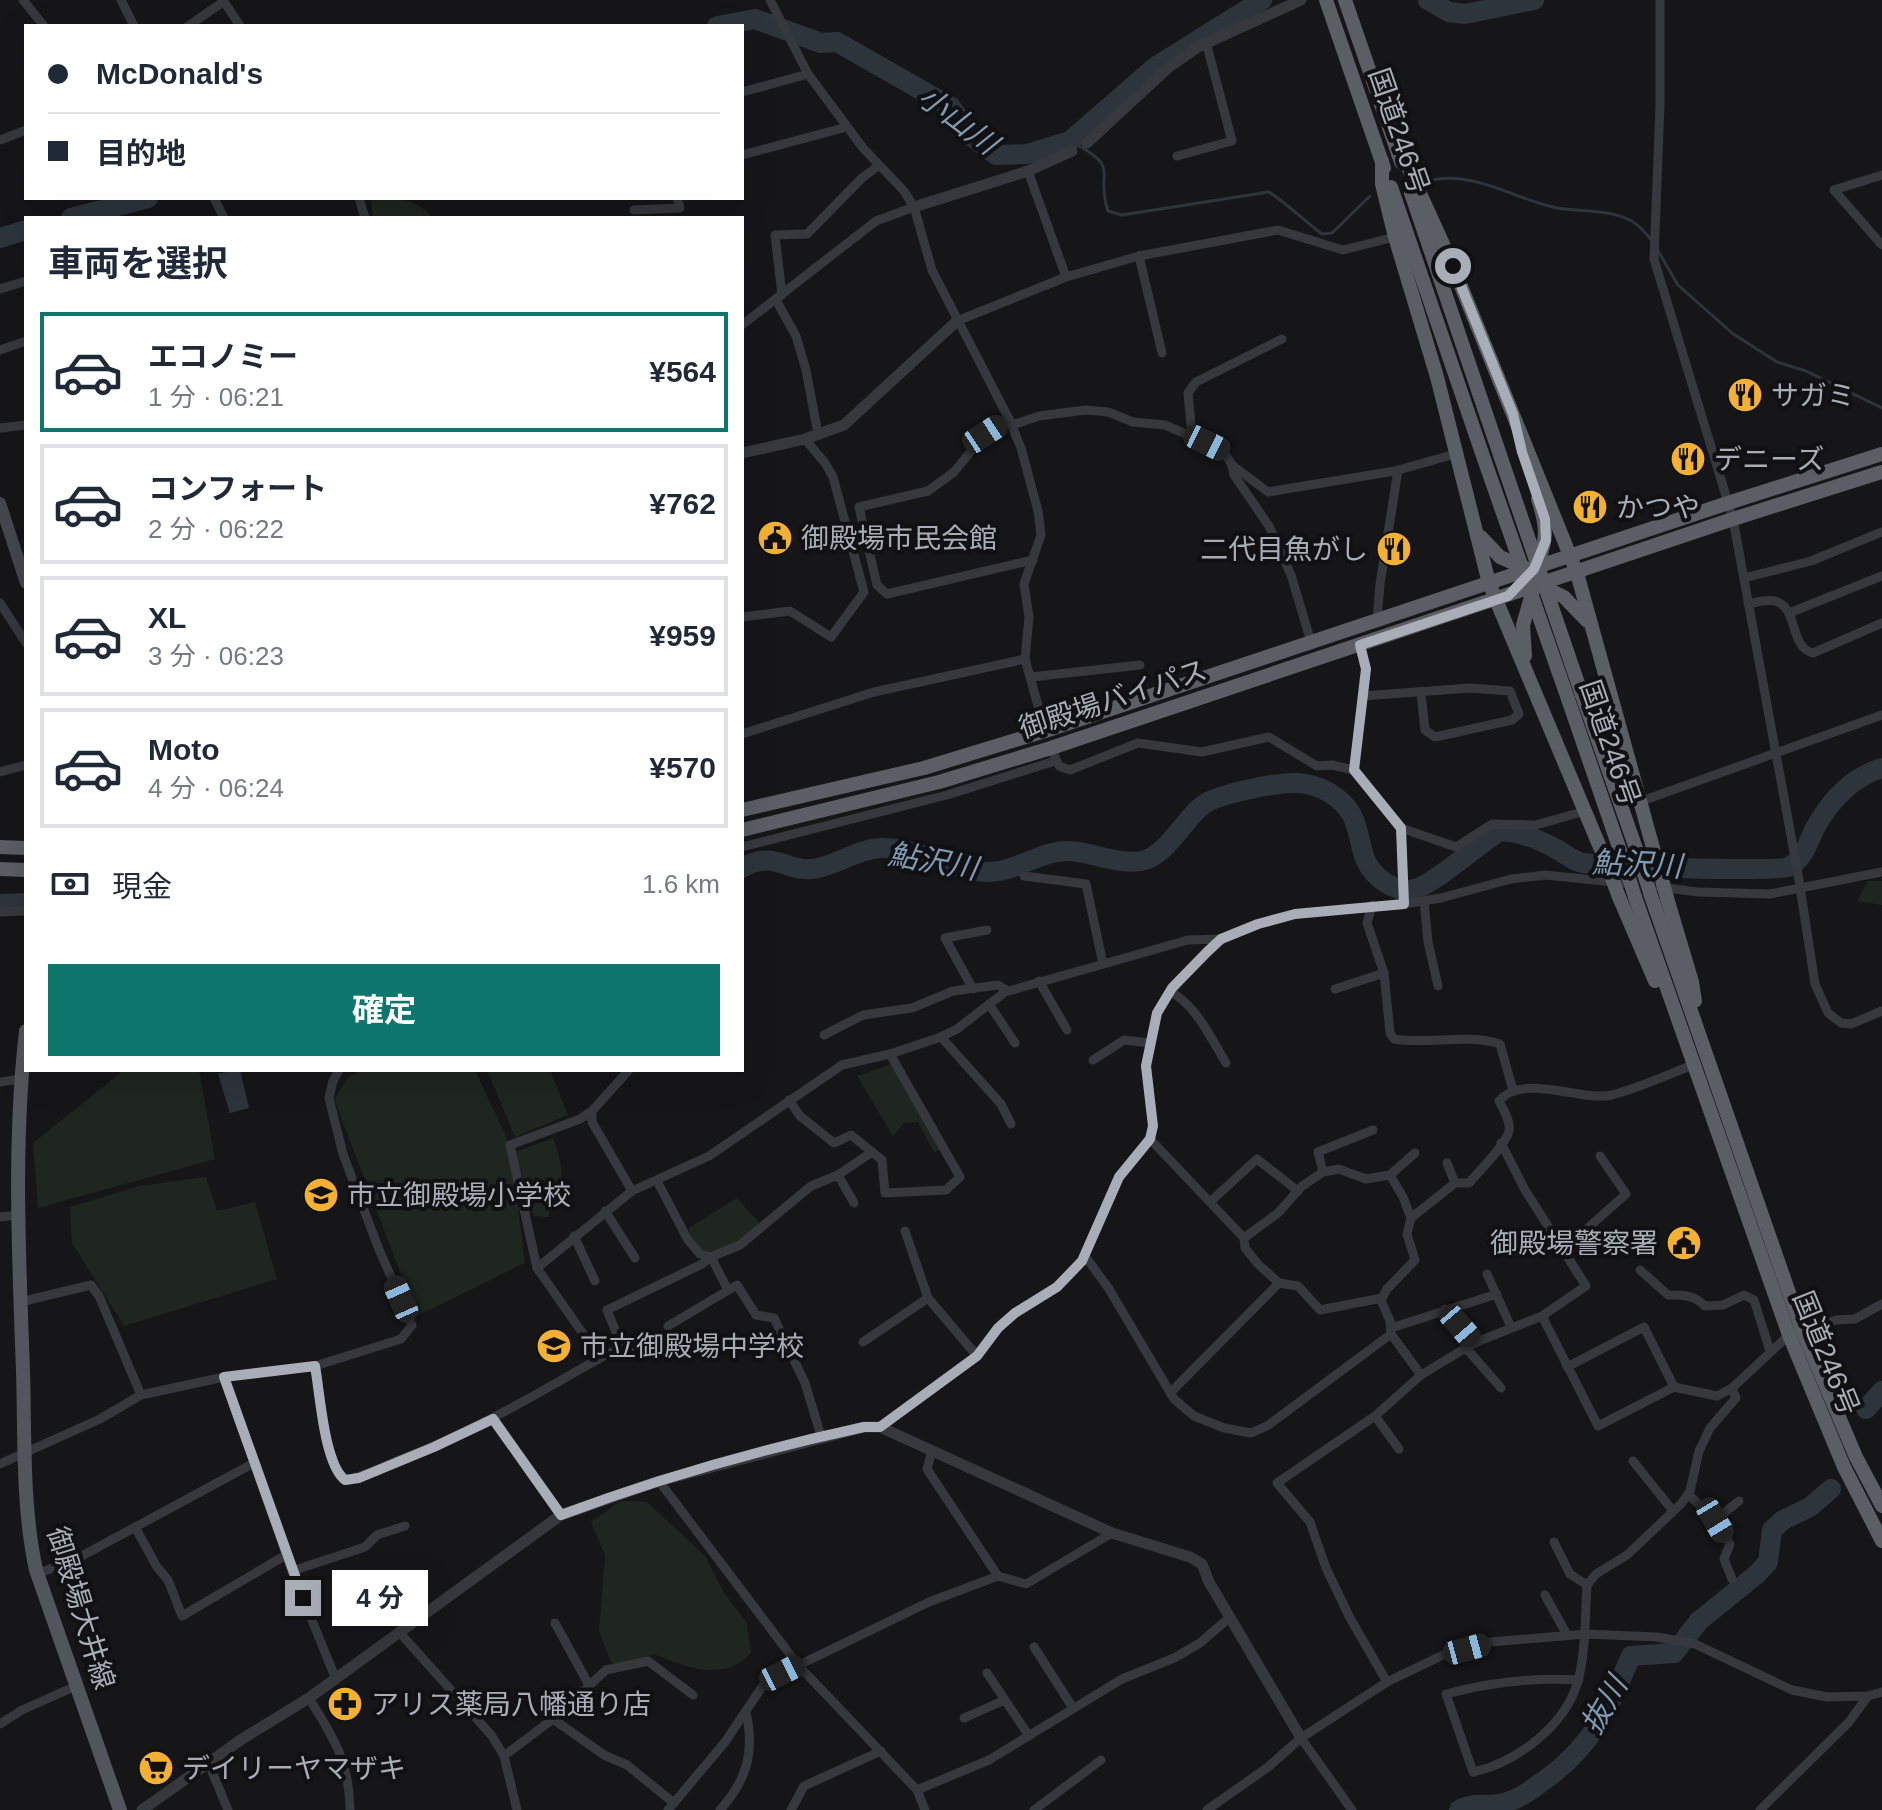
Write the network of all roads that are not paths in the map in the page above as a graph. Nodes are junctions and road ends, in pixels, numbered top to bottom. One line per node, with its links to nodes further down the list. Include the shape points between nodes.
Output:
1 (23, 0): 9 (street)
2 (121, 0): 10 (street)
3 (770, 0): 14 (street)
4 (1301, 0): 13 (street)
5 (1326, 0): 24 (highway, 国道246号)
6 (1345, 0): 22 (highway, 国道246号)
7 (1660, 0): 58 (street, via 1654,259)
8 (223, 1): 11 (street); 12 (street)
9 (42, 24)
10 (133, 24)
11 (191, 24)
12 (239, 24)
13 (1206, 42): 19 (street, via 1169,67); 23 (street, via 1232,141)
14 (808, 74): 15 (street); 16 (street)
15 (744, 91)
16 (847, 127): 21 (street); 25 (street)
17 (24, 131): 18 (street)
18 (0, 140)
19 (1087, 143): 20 (street)
20 (1072, 151): 26 (street)
21 (744, 154)
22 (1398, 154): 44 (highway, via 1453,266); 86 (highway, 国道246号, bridge)
23 (1177, 156)
24 (1382, 161): 31 (highway); 86 (highway, 国道246号, bridge, via 1484,459)
25 (878, 166): 29 (street); 37 (street, via 807,234 775,235)
26 (1028, 171): 29 (street); 34 (street)
27 (1882, 175): 32 (street, via 1834,190)
28 (678, 200): 30 (street, via 680,208)
29 (914, 207): 37 (street, via 876,221); 38 (street, via 932,270)
30 (634, 210)
31 (1395, 237): 33 (street, via 1343,250 1278,230); 52 (highway)
32 (1882, 245)
33 (1139, 256): 34 (street); 43 (street)
34 (1066, 277): 38 (street)
35 (24, 282): 36 (street)
36 (0, 289)
37 (779, 297): 39 (street); 48 (street, via 806,370)
38 (957, 321): 45 (street); 48 (street, via 844,425)
39 (744, 323)
40 (1282, 339): 49 (street, via 1196,382 1188,393)
41 (24, 342): 42 (street)
42 (0, 350)
43 (1162, 353)
44 (1513, 414): 62 (highway); 67 (highway, via 1547,529)
45 (1010, 422): 49 (street, via 1086,410); 63 (street, via 1038,511 1041,535); 63 (street, via 985,434 954,472 928,491 859,507 877,585 887,594)
46 (24, 425): 47 (street)
47 (0, 428)
48 (818, 434): 50 (street)
49 (1192, 435): 54 (street, via 1223,450)
50 (805, 439): 51 (street); 74 (street, via 833,477 864,592 831,637 790,611)
51 (744, 453)
52 (1455, 454): 55 (street); 60 (highway)
53 (1882, 454): 58 (highway)
54 (1232, 465): 55 (street, via 1268,492); 79 (street, via 1291,575)
55 (1398, 470): 75 (street)
56 (1882, 472): 59 (highway)
57 (0, 503): 66 (main road)
58 (1728, 503): 59 (street); 62 (highway)
59 (1733, 519): 64 (highway); 68 (street)
60 (1473, 521): 67 (highway, via 1490,549); 69 (highway)
61 (1882, 532): 68 (street, via 1811,561)
62 (1564, 558): 64 (highway); 67 (highway)
63 (1033, 560): 81 (street, via 1024,584 1029,617)
64 (1570, 575): 67 (highway); 77 (highway)
65 (1882, 576): 73 (street)
66 (24, 577)
67 (1534, 578): 69 (highway); 70 (highway); 77 (highway, via 1573,605); 90 (highway, via 1523,648)
68 (1744, 578): 72 (street)
69 (1495, 581): 70 (highway); 75 (highway, 御殿場バイパス)
70 (1502, 598): 80 (highway, 御殿場バイパス); 90 (highway)
71 (0, 603): 78 (street)
72 (1748, 604): 73 (street, via 1773,600); 91 (street)
73 (1789, 613): 76 (street, via 1801,646 1813,653)
74 (744, 617)
75 (1377, 620): 79 (highway, 御殿場バイパス)
76 (1882, 623)
77 (1594, 636): 96 (highway)
78 (24, 640)
79 (1311, 642): 88 (highway, 御殿場バイパス)
80 (1360, 645): 85 (street, via 1366,669); 92 (highway, 御殿場バイパス)
81 (1025, 659): 83 (street); 89 (street, via 874,692)
82 (1140, 665): 83 (street)
83 (1031, 677): 88 (street)
84 (1421, 693): 84 (street, via 1510,691 1519,714 1435,737 1425,730); 85 (street)
85 (1363, 696): 94 (street)
86 (1575, 697): 127 (highway, 国道246号, bridge, via 1638,854); 128 (highway, 国道246号, bridge)
87 (1882, 715): 91 (street)
88 (1045, 731): 97 (highway, 御殿場バイパス, via 924,768)
89 (744, 733)
90 (1555, 739): 98 (highway)
91 (1776, 753): 96 (street); 108 (street)
92 (1053, 755): 94 (street, via 1070,770 1138,743 1202,752 1269,737 1317,766); 100 (highway, 御殿場バイパス); 101 (street, via 934,799)
93 (24, 766): 95 (street)
94 (1354, 770): 99 (street)
95 (0, 772)
96 (1639, 802): 127 (highway, bridge, via 1692,982)
97 (744, 810)
98 (1585, 811): 99 (street, via 1536,825 1492,824 1456,847); 128 (highway, bridge)
99 (1401, 828): 109 (street)
100 (744, 830)
101 (744, 846)
102 (0, 847): 103 (highway)
103 (24, 848)
104 (0, 869): 105 (highway)
105 (24, 870)
106 (1882, 872): 108 (street)
107 (1024, 876): 116 (street, via 1086,884)
108 (1801, 889): 110 (street, via 1770,894 1698,892 1545,875); 125 (street, via 1815,984 1828,1013 1851,1024)
109 (1404, 901): 110 (street); 111 (street)
110 (1424, 901): 119 (street)
111 (1372, 905): 115 (street, via 1295,914); 117 (street, via 1367,923)
112 (24, 911): 113 (street)
113 (0, 912)
114 (987, 930): 120 (street, via 945,938)
115 (1221, 939): 116 (street, via 1188,940); 123 (street)
116 (1103, 964): 118 (street)
117 (1384, 973): 121 (street); 142 (street, via 1394,1039 1482,1039 1500,1044)
118 (1039, 981): 122 (street); 126 (street)
119 (1438, 986)
120 (973, 989): 122 (street, via 998,985); 129 (street, via 953,991 912,1008 863,1015)
121 (1335, 989)
122 (1008, 991): 124 (street)
123 (1170, 992): 132 (street, via 1157,1013); 136 (street, via 1181,997)
124 (989, 1004): 130 (street); 131 (street)
125 (1882, 1011)
126 (1067, 1030)
127 (1698, 1030): 189 (highway, 国道246号)
128 (1683, 1034): 137 (highway, 国道246号)
129 (824, 1035)
130 (941, 1037): 134 (street); 145 (street, via 1001,1104)
131 (1015, 1043)
132 (1150, 1043): 135 (street, via 1124,1040); 147 (street)
133 (24, 1050): 140 (main road, 御殿場大井線)
134 (890, 1054): 143 (street, via 842,1065); 149 (street, via 960,1177 946,1190 885,1193 882,1160)
135 (1093, 1060)
136 (1226, 1063)
137 (1693, 1065): 142 (street, via 1609,1096); 189 (highway, 国道246号)
138 (338, 1072): 197 (street, via 329,1098 343,1154 412,1325 401,1339)
139 (627, 1072): 144 (street)
140 (21, 1079): 141 (street); 163 (main road, 御殿場大井線)
141 (0, 1082)
142 (1513, 1090): 148 (street, via 1499,1101 1509,1131)
143 (789, 1100): 149 (street, via 834,1143 851,1135); 156 (street, via 709,1156)
144 (592, 1111): 158 (street, via 592,1122); 173 (street, via 510,1145)
145 (1011, 1124)
146 (1373, 1130): 153 (street, via 1318,1152)
147 (1150, 1139): 160 (street); 170 (street, via 1119,1177)
148 (1501, 1143): 157 (street, via 1469,1183); 169 (street)
149 (872, 1152): 154 (street)
150 (1415, 1153): 155 (street)
151 (1600, 1156): 169 (street, via 1626,1194)
152 (1447, 1163): 157 (street)
153 (1323, 1172): 155 (street, via 1339,1169 1366,1179); 159 (street)
154 (838, 1175): 161 (street); 171 (street, via 811,1186 740,1245)
155 (1390, 1175): 165 (street)
156 (657, 1181): 158 (street); 171 (street, via 688,1240 700,1254)
157 (1455, 1183): 165 (street)
158 (632, 1191): 162 (street)
159 (1298, 1191): 160 (street, via 1257,1159); 168 (street)
160 (1210, 1202): 168 (street)
161 (854, 1203)
162 (605, 1211): 167 (street); 172 (street)
163 (19, 1215): 164 (street); 182 (main road, 御殿場大井線)
164 (0, 1217)
165 (1411, 1218): 181 (street, via 1407,1234 1415,1260)
166 (905, 1231): 180 (street)
167 (574, 1236): 173 (street); 176 (street)
168 (1244, 1238): 177 (street, via 1245,1248)
169 (1563, 1250): 185 (street, via 1586,1286)
170 (1085, 1256): 195 (street, via 1057,1287 998,1328); 204 (street)
171 (711, 1257): 178 (street); 193 (street, via 607,1310)
172 (635, 1258)
173 (537, 1268): 196 (street)
174 (1640, 1270): 194 (street, via 1668,1295 1697,1298 1705,1306 1744,1295 1754,1300)
175 (1487, 1274): 179 (street)
176 (595, 1281)
177 (1279, 1283): 181 (street, via 1298,1286 1320,1310); 204 (street)
178 (728, 1290): 186 (street); 209 (street, via 737,1285 756,1315 774,1318 805,1383)
179 (1497, 1294): 184 (street); 187 (street)
180 (928, 1298): 191 (street); 195 (street)
181 (1382, 1298): 188 (street)
182 (20, 1302): 205 (street, via 91,1285); 212 (main road, 御殿場大井線)
183 (1882, 1304): 189 (street, via 1855,1319)
184 (1445, 1309): 188 (street); 192 (street)
185 (1542, 1316): 187 (street); 198 (street)
186 (668, 1326)
187 (1511, 1327): 192 (street)
188 (1391, 1331): 199 (street); 204 (street, via 1251,1433 1194,1416)
189 (1796, 1333): 194 (street); 219 (highway, 国道246号); 226 (highway, 国道246号, via 1844,1467)
190 (646, 1339): 193 (street)
191 (863, 1342)
192 (1470, 1345): 199 (street); 202 (street)
193 (622, 1347): 196 (street)
194 (1770, 1351): 203 (street)
195 (977, 1356): 208 (street)
196 (600, 1358): 207 (street)
197 (315, 1366): 200 (street); 207 (street, via 331,1458 345,1480)
198 (1567, 1367): 201 (street, via 1598,1426); 201 (street, via 1644,1327)
199 (1421, 1375): 206 (street)
200 (224, 1377): 205 (street); 214 (street)
201 (1674, 1387): 203 (street, via 1717,1396)
202 (1501, 1388)
203 (1732, 1388): 217 (street, via 1736,1398 1710,1428)
204 (1170, 1393)
205 (141, 1395): 212 (street)
206 (1375, 1416): 210 (street); 245 (street, via 1277,1483 1310,1522 1350,1618)
207 (493, 1419): 221 (street)
208 (880, 1427): 209 (street); 211 (street)
209 (821, 1436): 216 (street)
210 (1399, 1449)
211 (932, 1451): 225 (street); 231 (street, via 927,1469)
212 (25, 1454): 215 (street); 230 (main road, 御殿場大井線, via 26,1510)
213 (1633, 1461): 220 (street)
214 (254, 1463): 224 (street); 228 (street)
215 (0, 1464)
216 (659, 1481): 221 (street); 241 (street)
217 (1688, 1494): 220 (street); 222 (street)
218 (1739, 1501): 222 (street)
219 (1882, 1506)
220 (1673, 1511): 233 (street)
221 (561, 1515): 237 (street)
222 (1715, 1520): 232 (street, via 1730,1544 1724,1559)
223 (405, 1526): 229 (street, via 377,1535 365,1547)
224 (135, 1527): 228 (street, via 168,1580 182,1616); 230 (street)
225 (1112, 1533): 231 (street, via 1026,1584); 235 (street, via 1202,1564)
226 (1882, 1541)
227 (1554, 1542): 233 (street, via 1570,1574)
228 (286, 1555): 229 (street)
229 (292, 1571): 243 (street)
230 (37, 1574): 247 (main road, 御殿場大井線)
231 (998, 1576): 241 (street, via 929,1602)
232 (1732, 1579)
233 (1587, 1585): 238 (street)
234 (1545, 1595): 239 (street)
235 (1230, 1617): 253 (street, via 1200,1643); 259 (street)
236 (555, 1623): 246 (street)
237 (400, 1633): 243 (street); 261 (street)
238 (1586, 1634): 239 (street); 244 (street); 250 (street, via 1695,1644 1792,1690 1827,1697)
239 (1567, 1635): 245 (street, via 1490,1642 1443,1655)
240 (1034, 1647): 253 (street)
241 (798, 1665): 254 (street, via 766,1681); 260 (street)
242 (987, 1673): 252 (street)
243 (335, 1677): 251 (street)
244 (1579, 1680): 244 (street, via 1568,1704 1530,1745 1473,1772 1446,1694 1477,1686)
245 (1387, 1682): 259 (street)
246 (589, 1685): 249 (street, via 613,1667 648,1661); 256 (street)
247 (76, 1686): 257 (street); 266 (main road, 御殿場大井線)
248 (1882, 1692): 250 (street)
249 (693, 1695)
250 (1868, 1696): 277 (street, via 1849,1722)
251 (309, 1698): 263 (street); 269 (street, via 340,1749)
252 (1005, 1700): 255 (street); 258 (street)
253 (1073, 1708): 258 (street)
254 (746, 1712): 265 (street); 271 (street, via 752,1737 742,1781)
255 (964, 1718)
256 (553, 1719): 261 (street); 265 (street, via 627,1765)
257 (0, 1724)
258 (1029, 1736): 264 (street, via 989,1760)
259 (1301, 1738): 275 (street); 276 (street)
260 (881, 1751): 264 (street); 272 (street, via 804,1786)
261 (504, 1756): 270 (street)
262 (1101, 1760): 274 (street)
263 (208, 1762): 267 (street); 268 (street)
264 (917, 1790): 273 (street)
265 (671, 1806)
266 (120, 1810)
267 (142, 1810)
268 (228, 1810)
269 (350, 1810)
270 (517, 1810)
271 (720, 1810)
272 (791, 1810)
273 (925, 1810)
274 (1034, 1810)
275 (1207, 1810)
276 (1352, 1810)
277 (1760, 1810)

